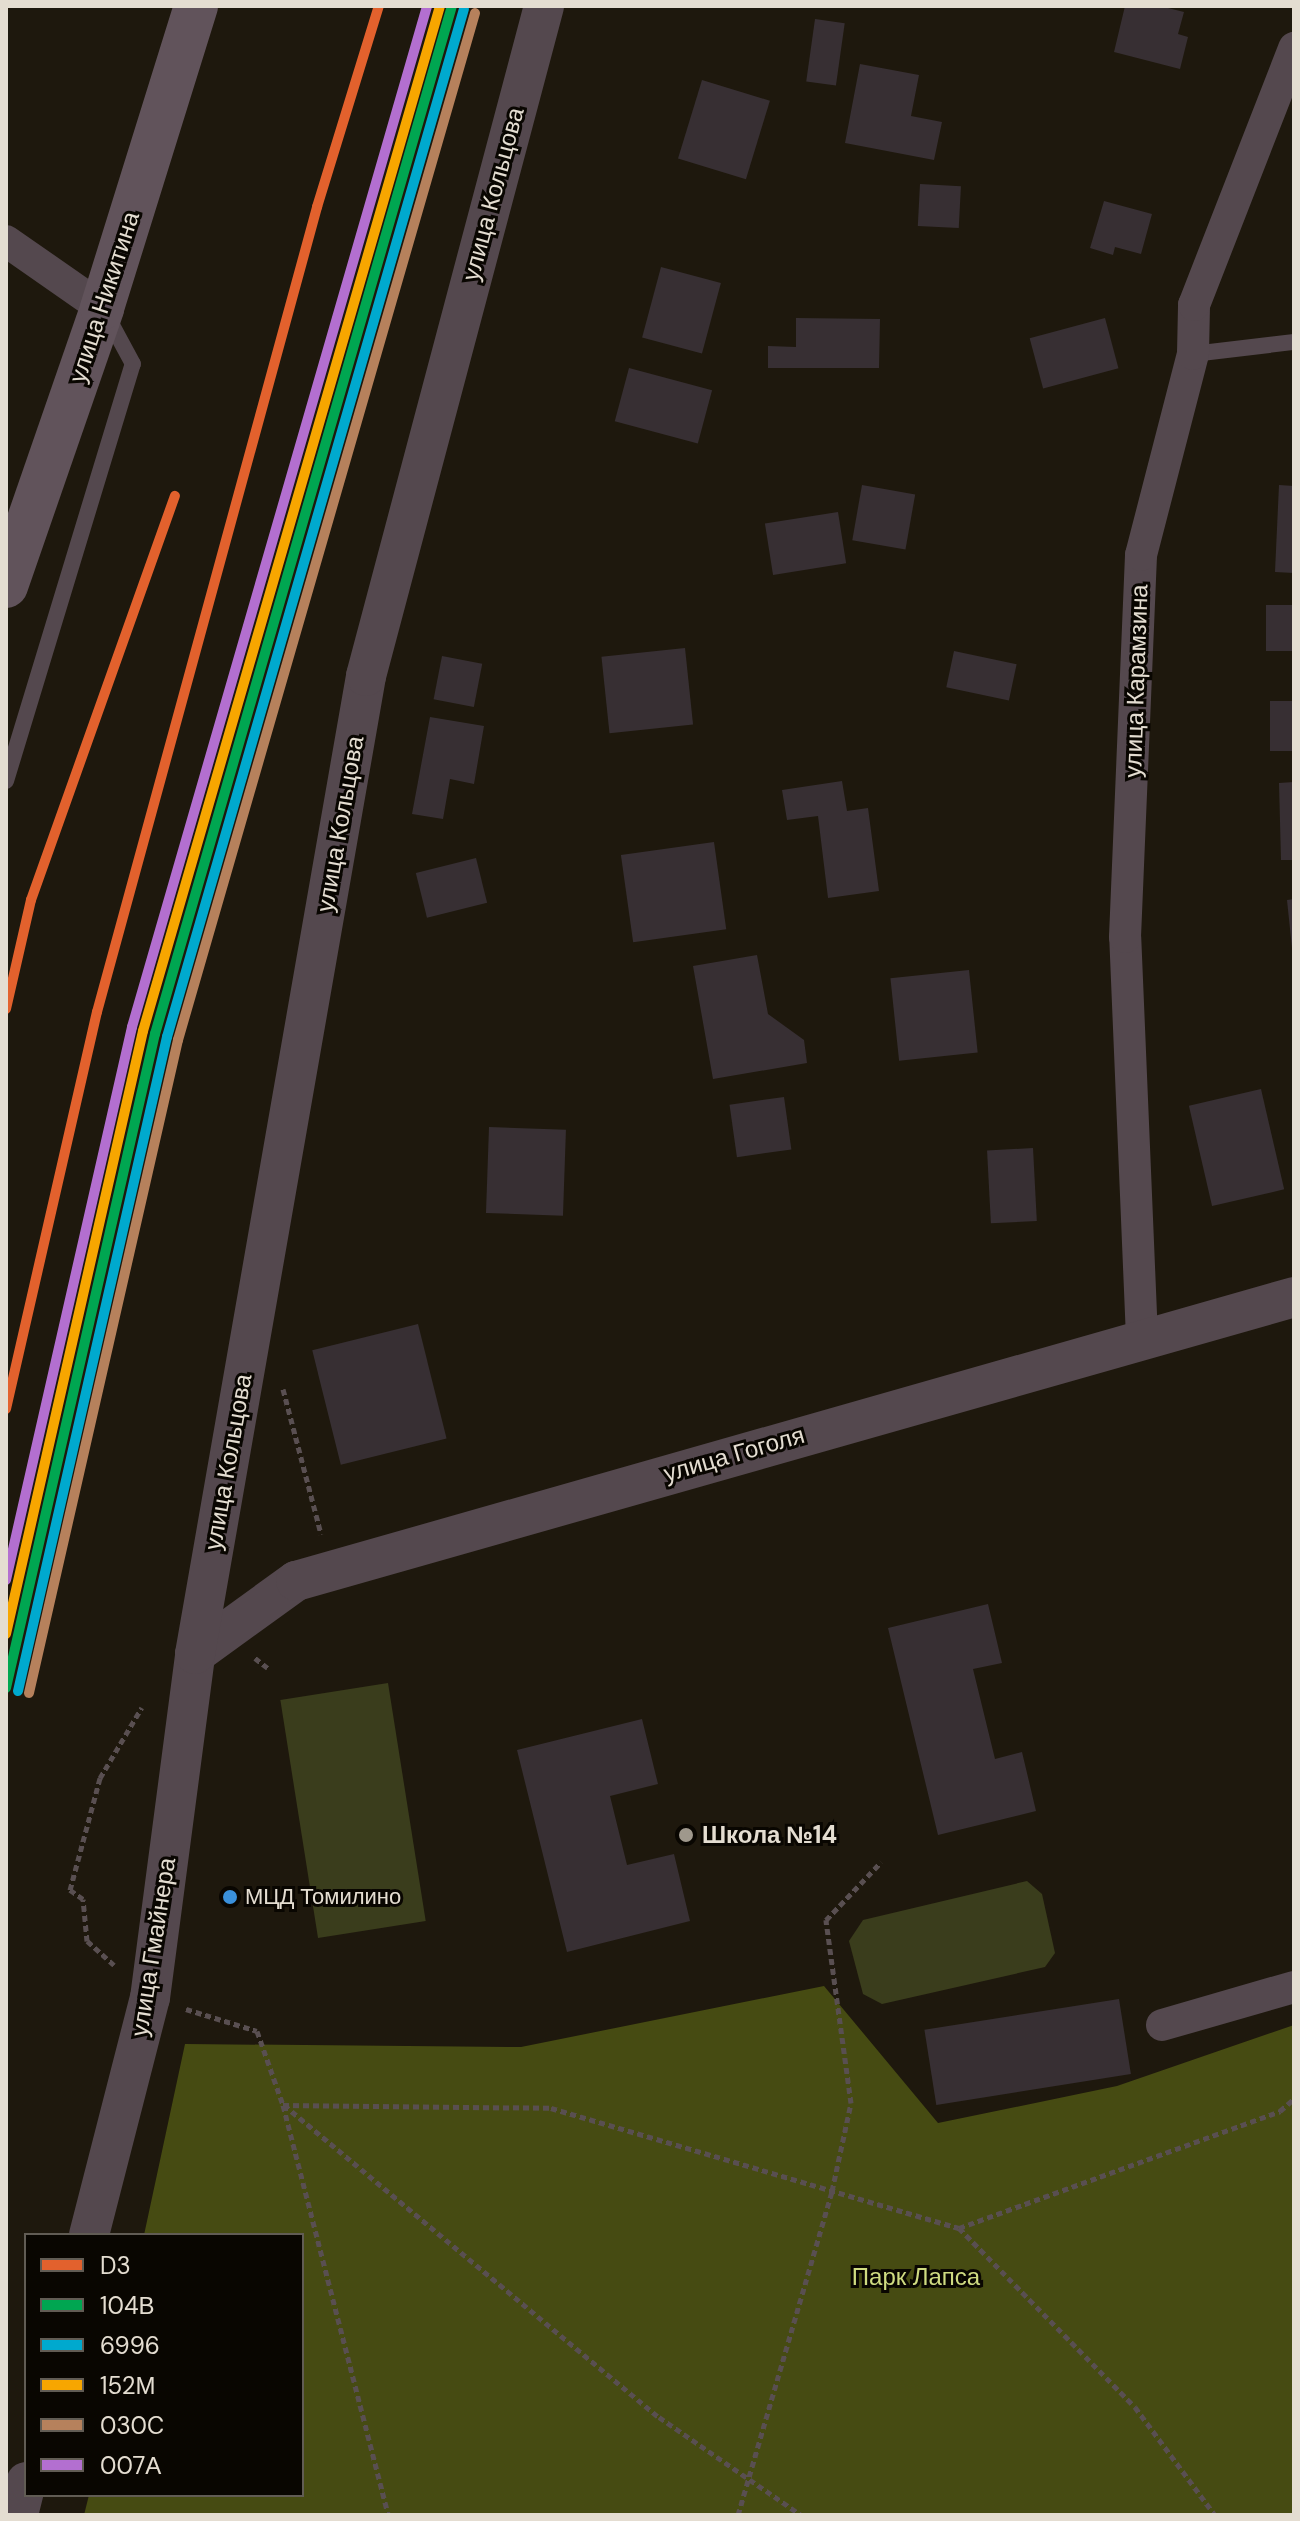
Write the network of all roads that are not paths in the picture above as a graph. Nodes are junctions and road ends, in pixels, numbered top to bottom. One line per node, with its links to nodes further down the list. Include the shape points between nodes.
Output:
1 (196, 6): 5 (main road, улица Никитина)
2 (544, 6): 12 (street, улица Кольцова, via 366,676)
3 (1294, 48): 7 (street, улица Карамзина, via 1194,305)
4 (6, 241): 5 (street)
5 (102, 308): 8 (main road, улица Никитина); 9 (lane, via 133,364)
6 (1294, 342): 7 (lane)
7 (1193, 354): 11 (street, улица Карамзина, via 1141,555 1125,937)
8 (6, 586)
9 (6, 781)
10 (1294, 1297): 11 (street, улица Гоголя)
11 (1142, 1338): 12 (street, улица Гоголя, via 296,1581)
12 (195, 1654): 15 (street, улица Гмайнера, via 150,1998)
13 (1294, 1987): 14 (street)
14 (1162, 2025)
15 (90, 2233)
16 (24, 2490): 17 (street)
17 (18, 2515)

